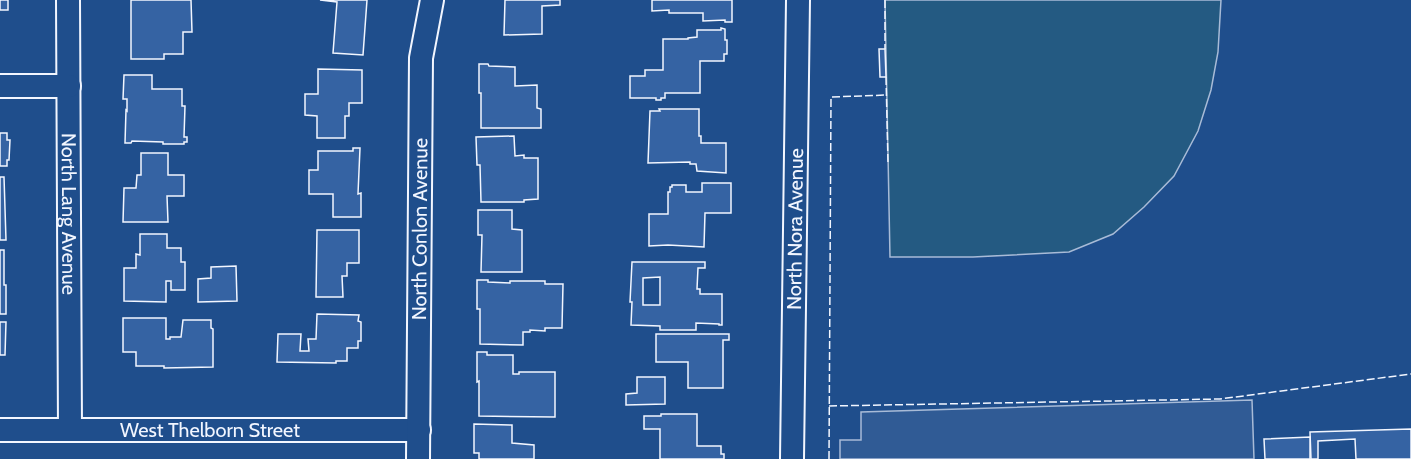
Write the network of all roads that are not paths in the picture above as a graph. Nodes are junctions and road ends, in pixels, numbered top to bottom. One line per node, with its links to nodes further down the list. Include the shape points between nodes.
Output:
1 (68, 0): 5 (street, North Lang Avenue)
2 (432, 0): 8 (street, North Conlon Avenue, via 421,58)
3 (798, 0): 10 (street, North Nora Avenue)
4 (0, 86): 5 (street)
5 (69, 86): 7 (street, North Lang Avenue)
6 (0, 430): 7 (street, West Thelborn Street)
7 (70, 430): 8 (street, West Thelborn Street)
8 (419, 430): 9 (street, North Conlon Avenue)
9 (418, 459)
10 (792, 459)

